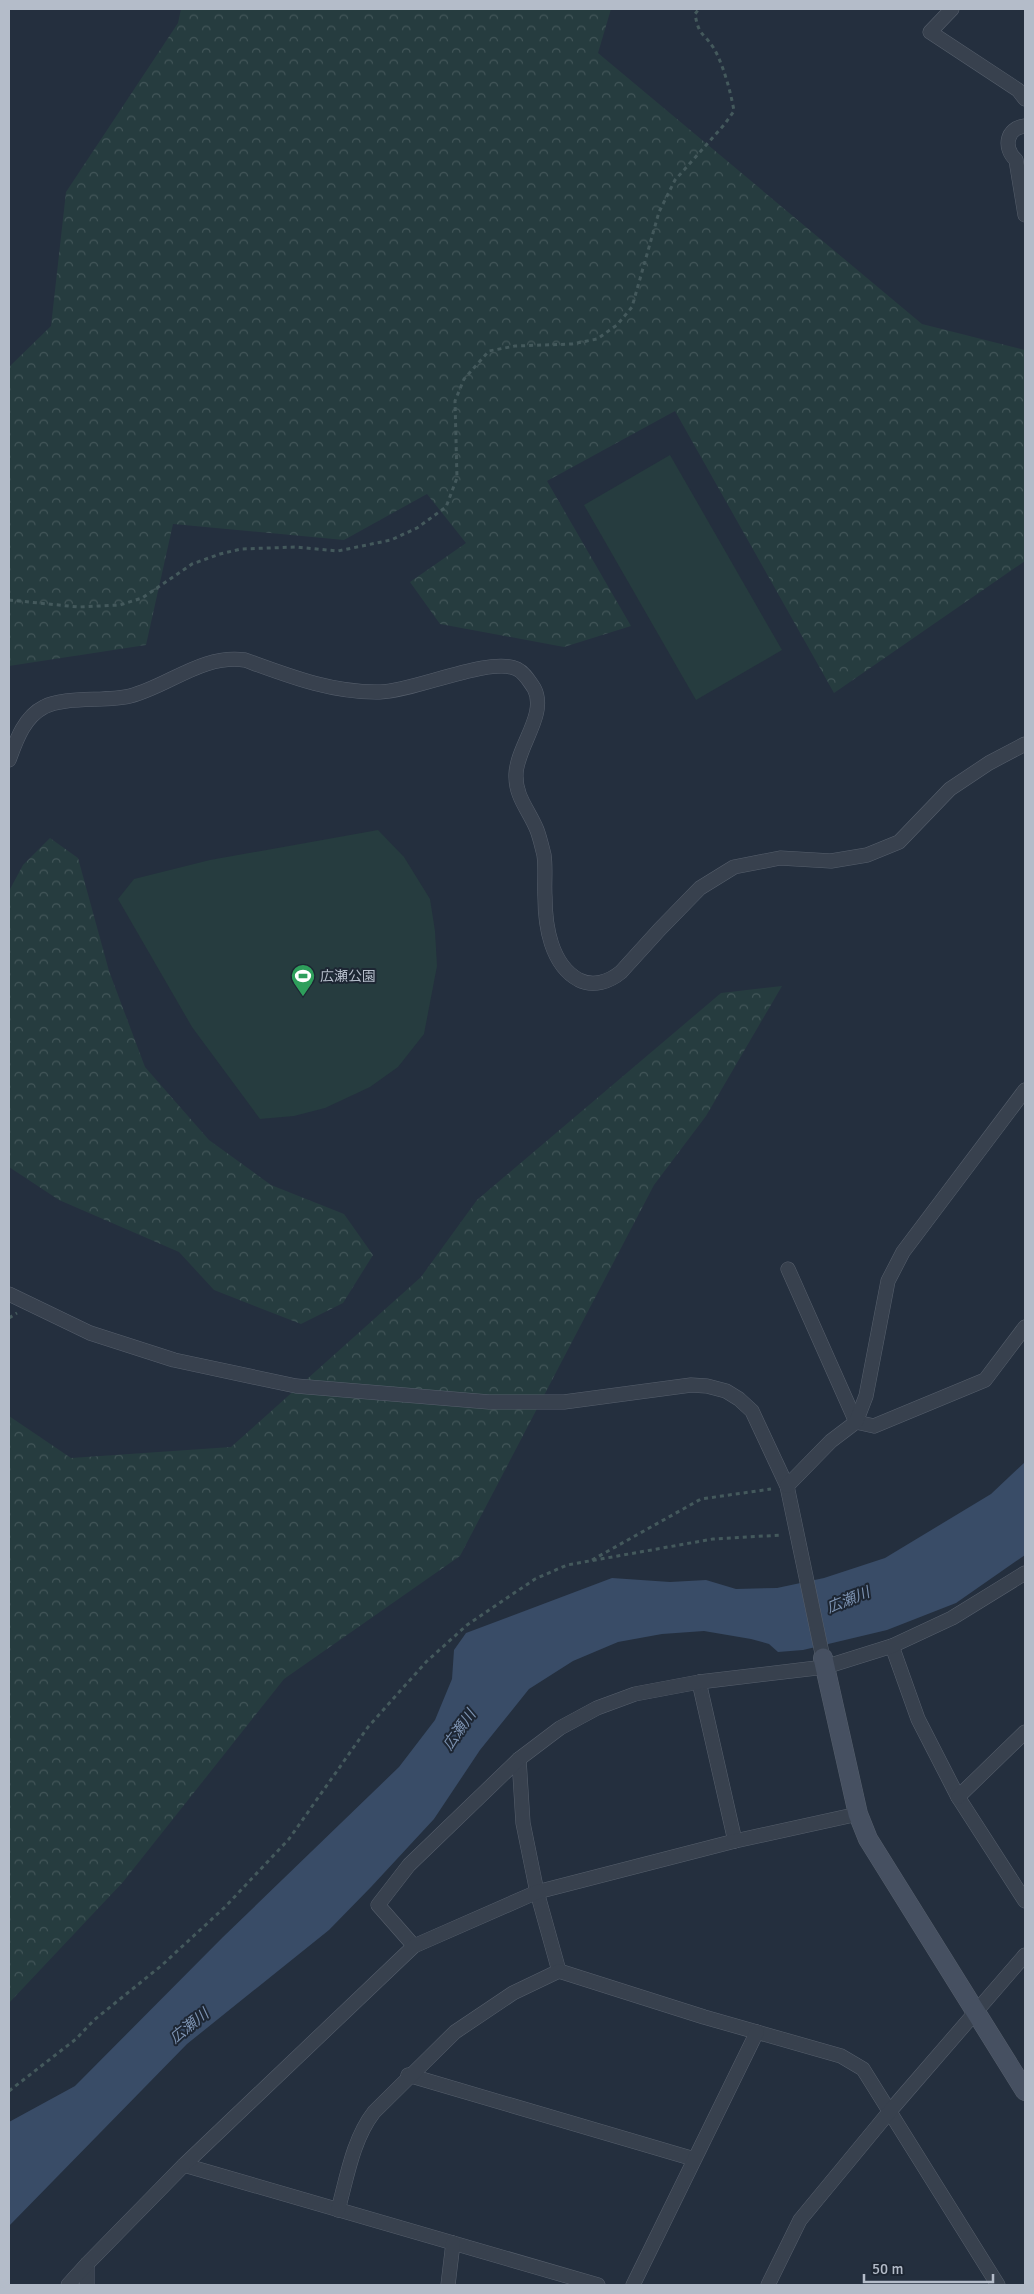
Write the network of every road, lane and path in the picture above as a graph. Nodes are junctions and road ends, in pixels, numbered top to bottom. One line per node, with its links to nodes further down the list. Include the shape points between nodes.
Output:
1 (699, 9): 6 (path, via 695,14 698,29 714,48 734,111 675,180 659,212 632,307 617,325 597,338 572,344 515,346 489,351 464,379 455,401 457,478 446,507 417,528 391,540 357,548 338,551 296,547 241,549 220,554 192,564 142,598 120,605 78,606)
2 (952, 9): 3 (street, via 930,32 1018,90)
3 (1025, 99)
4 (1025, 126): 5 (street, via 1013,130 1007,146 1016,160)
5 (1025, 215)
6 (9, 600)
7 (1025, 744): 8 (street, via 950,789 899,842 867,855 831,861 780,858 734,867 700,888 621,972 597,983 585,983 574,977 562,967 553,951 545,900 544,858 537,830 521,801 516,783 524,742 539,709 538,697 524,673 515,668 491,666 421,686 382,692 319,686 233,658 202,665 130,696 44,706 28,720)
8 (9, 760)
9 (1025, 1092): 13 (street, via 903,1252 888,1281 866,1396)
10 (788, 1269): 13 (street)
11 (9, 1294): 14 (street, via 90,1333 174,1360 296,1386 489,1402 564,1402 691,1385 707,1386 739,1398 752,1411)
12 (1025, 1327): 13 (street, via 985,1380 874,1426)
13 (856, 1422): 14 (street, via 831,1441)
14 (787, 1486): 16 (path, via 701,1499); 19 (street)
15 (788, 1534): 16 (path, via 713,1539)
16 (589, 1562): 34 (path, via 567,1565 535,1579 467,1625 368,1727 288,1839 225,1907 76,2039)
17 (1025, 1573): 18 (street, via 952,1618)
18 (892, 1646): 19 (street); 23 (street, via 918,1719)
19 (824, 1663): 20 (street); 24 (street)
20 (699, 1682): 22 (street, via 635,1694 597,1708 560,1728); 25 (street)
21 (1025, 1732): 23 (street)
22 (519, 1759): 26 (street, via 523,1822); 28 (street, via 410,1865 378,1905)
23 (958, 1797): 27 (street)
24 (858, 1814): 25 (street); 31 (street, via 868,1839)
25 (735, 1841): 26 (street)
26 (537, 1892): 28 (street); 30 (street)
27 (1025, 1901)
28 (414, 1946): 38 (street)
29 (1025, 1955): 31 (street)
30 (559, 1972): 32 (street); 33 (street, via 513,1994 454,2032)
31 (976, 2012): 35 (street); 36 (street)
32 (757, 2032): 36 (street, via 842,2056 863,2069); 37 (street)
33 (408, 2076): 37 (street); 39 (street, via 365,2124)
34 (9, 2091)
35 (1025, 2091)
36 (890, 2111): 47 (street, via 800,2220); 48 (street)
37 (694, 2159): 46 (street)
38 (184, 2165): 39 (street); 41 (street)
39 (338, 2210): 40 (street)
40 (453, 2243): 44 (street); 45 (street)
41 (86, 2264): 42 (street); 43 (street)
42 (68, 2285)
43 (87, 2285)
44 (448, 2285)
45 (598, 2285)
46 (633, 2285)
47 (768, 2285)
48 (998, 2285)

